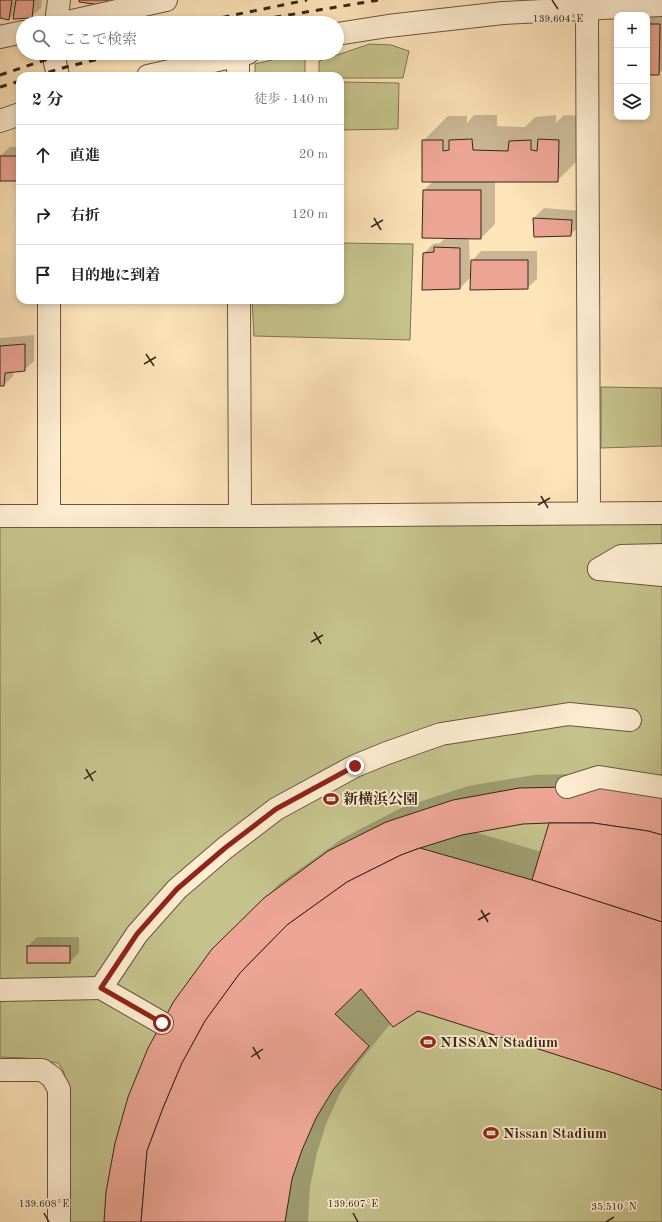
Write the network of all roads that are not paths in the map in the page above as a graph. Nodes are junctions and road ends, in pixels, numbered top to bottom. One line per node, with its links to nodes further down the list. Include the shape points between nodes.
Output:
1 (60, 0): 5 (street)
2 (166, 0): 6 (street)
3 (662, 5): 4 (street)
4 (587, 10): 7 (street, via 504,13); 18 (street)
5 (57, 16)
6 (94, 16)
7 (344, 33)
8 (16, 34): 9 (street)
9 (0, 37)
10 (55, 60): 12 (street)
11 (241, 61): 13 (street)
12 (57, 72)
13 (173, 72)
14 (16, 115): 15 (street)
15 (0, 121)
16 (49, 304): 21 (street)
17 (239, 304): 22 (street)
18 (589, 513): 19 (street); 22 (street)
19 (662, 513)
20 (0, 516): 21 (street)
21 (49, 516): 22 (street)
22 (240, 516)
23 (662, 555): 24 (street, via 621,556 599,569)
24 (662, 575)
25 (630, 720): 28 (street, via 569,714 441,734 355,766 276,809 177,889 137,934)
26 (567, 787): 27 (street, via 600,777)
27 (662, 787)
28 (101, 988): 29 (street); 30 (street)
29 (0, 990)
30 (162, 1023)
31 (0, 1070): 32 (street, via 42,1070 52,1076 59,1089)
32 (59, 1222)

